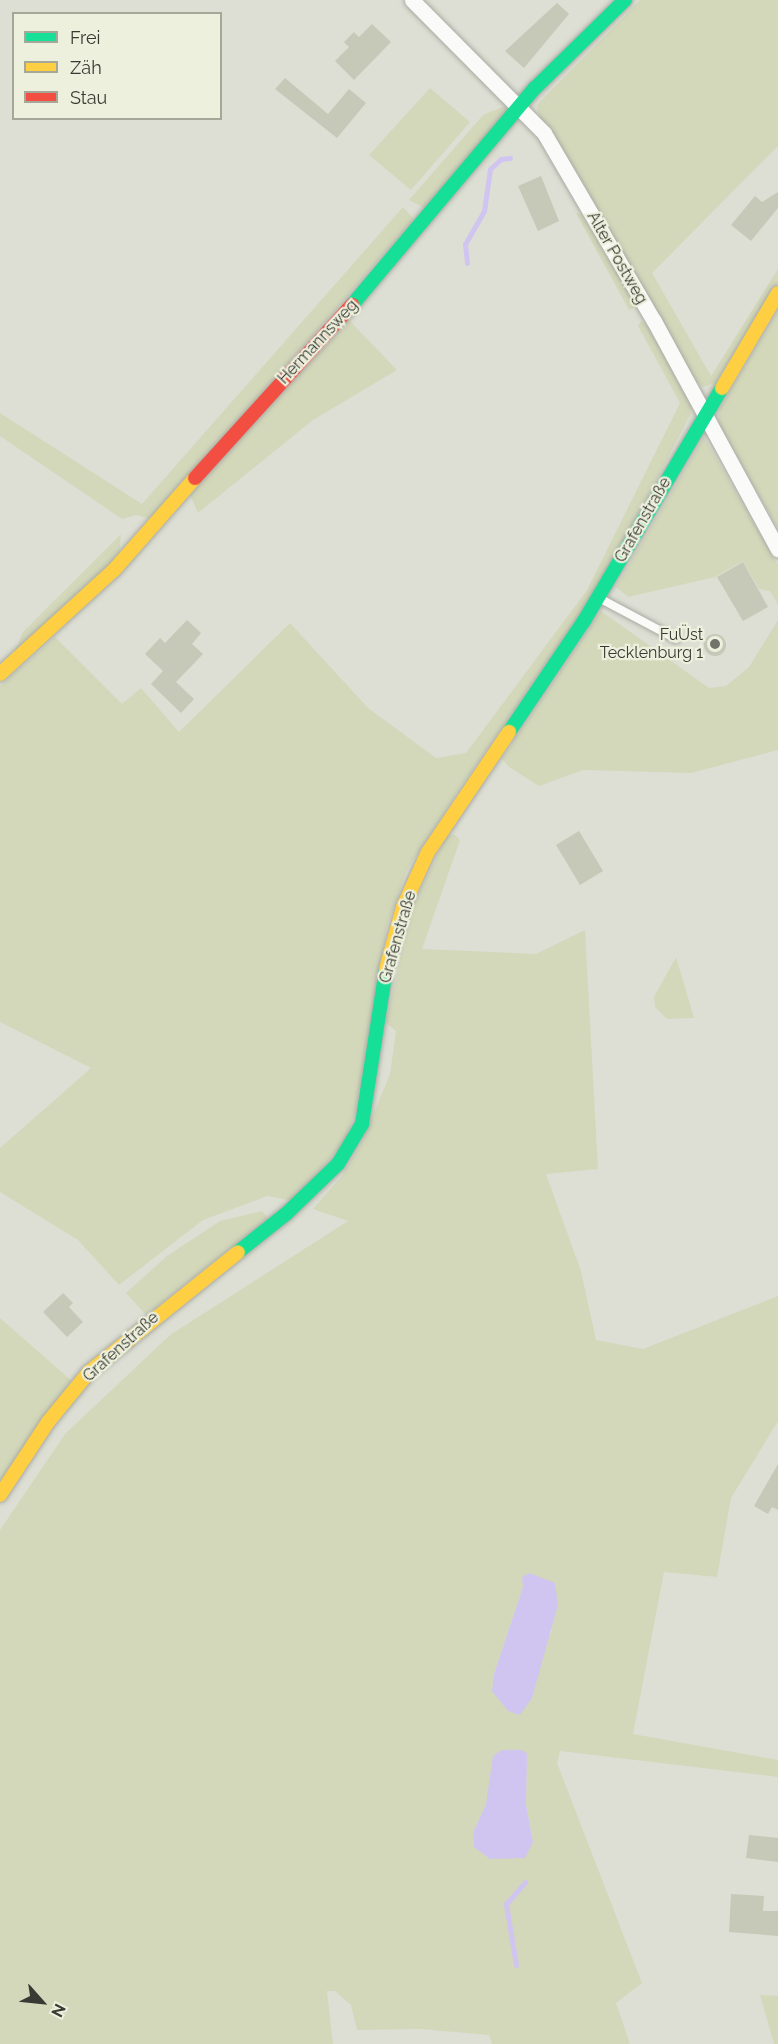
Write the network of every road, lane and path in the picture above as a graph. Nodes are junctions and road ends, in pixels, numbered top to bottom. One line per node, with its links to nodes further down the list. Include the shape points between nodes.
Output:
1 (412, 0): 3 (street, Alter Postweg)
2 (625, 0): 3 (street, Hermannsweg, via 536,88)
3 (521, 109): 5 (street, Alter Postweg, via 544,133); 9 (street, Hermannsweg, via 364,293 262,401 114,570)
4 (778, 293): 5 (street, Grafenstraße)
5 (705, 414): 6 (street, Alter Postweg); 7 (street, Grafenstraße)
6 (778, 549)
7 (598, 597): 8 (lane); 10 (street, Grafenstraße, via 428,852 403,907 385,971 362,1124 338,1164 286,1214 89,1372 48,1422)
8 (676, 639)
9 (0, 674)
10 (0, 1496)

